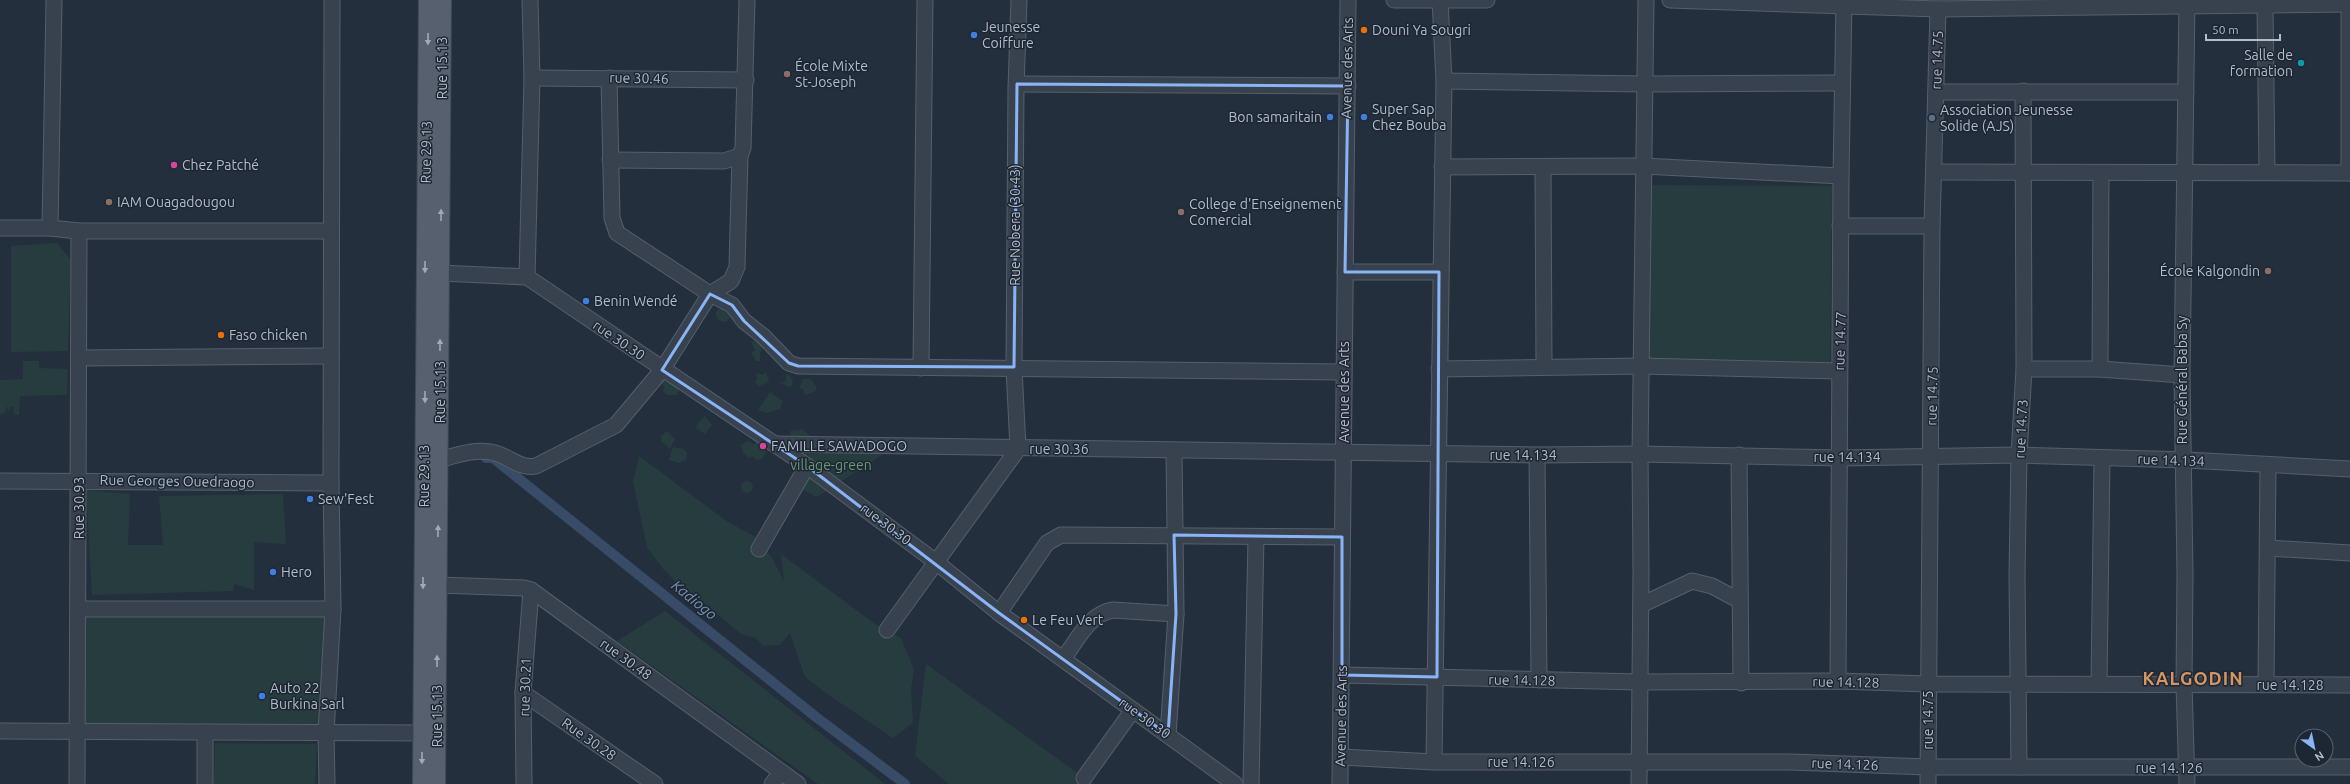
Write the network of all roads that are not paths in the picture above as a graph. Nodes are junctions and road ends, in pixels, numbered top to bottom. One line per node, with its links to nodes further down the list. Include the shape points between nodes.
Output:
1 (54, 0): 48 (street)
2 (332, 0): 50 (street)
3 (428, 0): 124 (main road, Rue 29.13, one-way to 124)
4 (442, 0): 53 (main road, Rue 15.13, one-way to 4)
5 (530, 0): 22 (street)
6 (747, 0): 24 (street)
7 (925, 0): 61 (street)
8 (1020, 0): 27 (street, Rue Nobera (30.43))
9 (1348, 0): 29 (street, Avenue des Arts)
10 (1394, 0): 14 (street)
11 (1487, 0): 14 (street)
12 (1646, 0): 28 (street)
13 (1670, 0): 15 (street)
14 (1440, 1): 25 (street)
15 (1743, 1): 17 (street)
16 (2187, 2): 18 (street); 20 (street); 32 (street, Rue Général Baba Sy)
17 (1844, 3): 21 (street); 26 (street, rue 14.77)
18 (2024, 4): 21 (street)
19 (2349, 4): 20 (street); 43 (street)
20 (2265, 6): 41 (street)
21 (1938, 9): 30 (street, rue 14.75)
22 (532, 78): 23 (street, rue 30.46); 54 (street)
23 (609, 78): 24 (street, rue 30.46); 34 (street)
24 (746, 80): 33 (street, via 743,148)
25 (1444, 81): 28 (street); 37 (street)
26 (1842, 83): 28 (street); 44 (street, rue 14.77)
27 (1017, 84): 29 (street); 59 (street, Rue Nobera (30.43))
28 (1644, 84): 36 (street)
29 (1348, 86): 51 (street, Avenue des Arts)
30 (1936, 92): 31 (street); 39 (street, rue 14.75)
31 (2023, 92): 32 (street); 40 (street, rue 14.73)
32 (2186, 92): 38 (street, Rue Général Baba Sy)
33 (740, 156): 34 (street, via 724,161); 55 (street, via 737,267 731,281)
34 (610, 160): 55 (street, via 612,218 617,233)
35 (1543, 166): 36 (street); 37 (street); 60 (street)
36 (1644, 166): 44 (street); 58 (street)
37 (1442, 167): 52 (street)
38 (2185, 171): 41 (street); 42 (street); 68 (street, Rue Général Baba Sy)
39 (1935, 172): 40 (street); 46 (street, rue 14.75)
40 (2021, 172): 42 (street); 63 (street, rue 14.73)
41 (2267, 172): 43 (street)
42 (2101, 173): 64 (street)
43 (2349, 173)
44 (1841, 176): 45 (street, rue 14.77)
45 (1840, 226): 46 (street); 66 (street, rue 14.77)
46 (1932, 226): 76 (street, rue 14.75)
47 (0, 228): 48 (street)
48 (50, 228): 49 (street)
49 (79, 231): 50 (street); 57 (street, Rue 30.93)
50 (330, 231): 56 (street)
51 (1345, 272): 52 (street); 67 (street, Avenue des Arts)
52 (1439, 272): 62 (street)
53 (441, 273): 54 (street); 81 (main road, Rue 15.13, one-way to 53)
54 (527, 277): 65 (street, rue 30.30)
55 (710, 294): 61 (street, via 732,304 744,321 763,336 788,363 798,366); 65 (street)
56 (331, 356): 57 (street); 88 (street)
57 (80, 358): 86 (street, Rue 30.93)
58 (1642, 366): 60 (street); 66 (street); 74 (street)
59 (1014, 367): 61 (street); 67 (street); 70 (street, Rue Nobera (30.43))
60 (1544, 367): 62 (street)
61 (921, 368)
62 (1439, 369): 73 (street)
63 (2024, 369): 64 (street); 77 (street, rue 14.73)
64 (2100, 369): 68 (street)
65 (662, 370): 69 (street, rue 30.30); 81 (street, via 616,425 536,466 528,467 486,451 468,452)
66 (1839, 371): 79 (street, rue 14.77)
67 (1344, 372): 72 (street, Avenue des Arts)
68 (2182, 375): 82 (street, Rue Général Baba Sy)
69 (774, 444): 70 (street, rue 30.36); 84 (street, rue 30.30)
70 (1018, 449): 71 (street, rue 30.36); 95 (street)
71 (1174, 450): 72 (street, rue 30.36); 89 (street)
72 (1344, 451): 73 (street, rue 14.134); 91 (street, Avenue des Arts)
73 (1437, 454): 75 (street, rue 14.134); 107 (street)
74 (1640, 454): 75 (street, rue 14.134); 78 (street, rue 14.134); 99 (street)
75 (1537, 455): 108 (street)
76 (1931, 455): 77 (street, rue 14.134); 79 (street, rue 14.134); 113 (street, rue 14.75)
77 (2019, 455): 80 (street, rue 14.134); 112 (street, rue 14.73)
78 (1739, 456): 79 (street, rue 14.134); 98 (street)
79 (1840, 458): 109 (street, rue 14.77)
80 (2102, 458): 82 (street, rue 14.134); 114 (street)
81 (439, 460): 96 (main road, Rue 15.13, one-way to 81)
82 (2182, 460): 83 (street, rue 14.134); 117 (street, Rue Général Baba Sy)
83 (2268, 465): 85 (street, rue 14.134); 92 (street)
84 (807, 466): 93 (street); 95 (street, rue 30.30)
85 (2350, 469)
86 (78, 480): 87 (street, Rue Georges Ouedraogo); 88 (street, Rue Georges Ouedraogo); 100 (street, Rue 30.93)
87 (0, 481)
88 (330, 483): 101 (street)
89 (1174, 535): 90 (street); 102 (street, via 1061,535 1048,543); 103 (street)
90 (1256, 537): 91 (street); 145 (street)
91 (1342, 537): 106 (street, Avenue des Arts)
92 (2268, 548): 94 (street); 115 (street)
93 (759, 549)
94 (2350, 553)
95 (936, 562): 102 (street, rue 30.30); 104 (street)
96 (437, 585): 97 (street, rue 30.48); 124 (main road, Rue 15.13, one-way to 96)
97 (531, 590): 118 (street, rue 30.21); 133 (street, rue 30.48)
98 (1740, 601): 99 (street, via 1712,586 1692,581); 111 (street)
99 (1641, 605): 110 (street)
100 (79, 609): 101 (street); 121 (street, Rue 30.93)
101 (333, 609): 123 (street)
102 (999, 613): 105 (street, rue 30.30)
103 (1176, 614): 105 (street, via 1103,611 1095,616); 125 (street)
104 (887, 630)
105 (1064, 658): 119 (street, rue 30.30)
106 (1342, 675): 107 (street, rue 14.128); 126 (street, Avenue des Arts)
107 (1437, 677): 108 (street, rue 14.128); 127 (street)
108 (1539, 680): 110 (street, rue 14.128)
109 (1838, 681): 111 (street, rue 14.128); 113 (street, rue 14.128)
110 (1640, 682): 111 (street, rue 14.128); 128 (street)
111 (1741, 683)
112 (2017, 683): 113 (street, rue 14.128); 114 (street, rue 14.128); 130 (street, rue 14.73)
113 (1928, 684): 129 (street, rue 14.75)
114 (2099, 684): 117 (street, rue 14.128)
115 (2266, 684): 116 (street, rue 14.128); 117 (street, rue 14.128)
116 (2350, 685)
117 (2184, 686): 132 (street, Rue Général Baba Sy)
118 (524, 693): 140 (street, rue 30.21); 141 (street, Rue 30.28)
119 (1133, 710): 125 (street, rue 30.30); 134 (street)
120 (0, 731): 121 (street)
121 (77, 732): 122 (street); 135 (street, Rue 30.93)
122 (204, 732): 123 (street); 136 (street)
123 (326, 733): 124 (street); 137 (street)
124 (430, 733): 138 (main road, Rue 29.13, one-way to 138); 139 (main road, Rue 15.13)
125 (1168, 735): 144 (street, rue 30.30)
126 (1341, 757): 127 (street, rue 14.126); 146 (street, Avenue des Arts)
127 (1434, 762): 128 (street, rue 14.126)
128 (1640, 763): 129 (street, rue 14.126, via 1790,762); 147 (street)
129 (1928, 767): 130 (street, rue 14.126); 148 (street, rue 14.75)
130 (2019, 767): 132 (street, rue 14.126)
131 (2350, 767): 132 (street, rue 14.126)
132 (2188, 768): 149 (street, Rue Général Baba Sy)
133 (781, 772): 142 (street); 143 (street, rue 30.48)
134 (1084, 778)
135 (77, 784)
136 (205, 784)
137 (327, 784)
138 (422, 784)
139 (436, 784)
140 (524, 784)
141 (655, 784)
142 (772, 784)
143 (798, 784)
144 (1235, 784)
145 (1251, 784)
146 (1340, 784)
147 (1639, 784)
148 (1928, 784)
149 (2187, 784)

